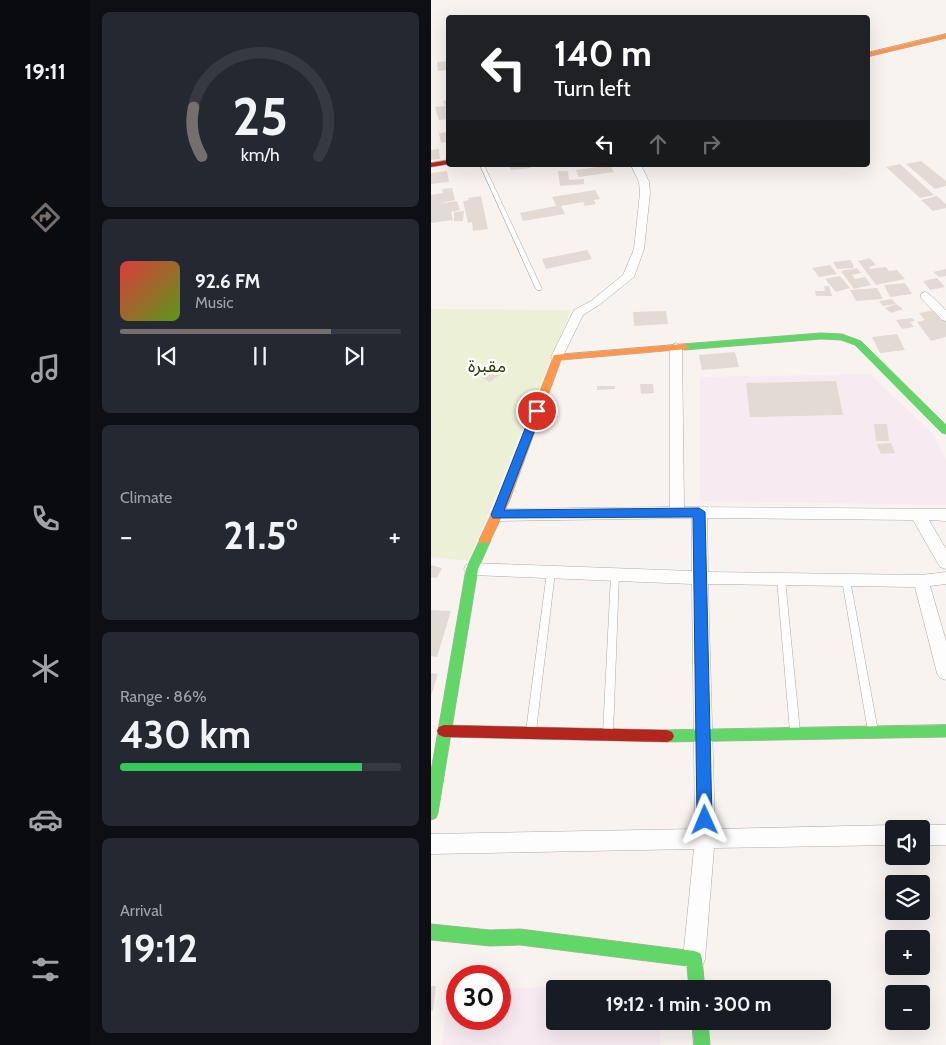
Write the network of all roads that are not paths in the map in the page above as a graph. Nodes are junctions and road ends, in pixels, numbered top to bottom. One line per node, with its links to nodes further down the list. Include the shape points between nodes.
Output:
1 (946, 36): 2 (street)
2 (870, 54)
3 (446, 162): 4 (street)
4 (431, 165)
5 (482, 167): 7 (lane)
6 (637, 167): 11 (street, via 645,193 639,249 628,277 578,313)
7 (539, 289)
8 (925, 296): 9 (street)
9 (946, 317)
10 (676, 347): 11 (street); 12 (street, via 842,337 858,343); 13 (street)
11 (557, 357): 15 (street)
12 (946, 431)
13 (677, 512): 14 (street); 15 (street)
14 (699, 512): 16 (street); 22 (street)
15 (497, 515): 19 (street)
16 (918, 515): 17 (street); 18 (street)
17 (946, 515)
18 (946, 563)
19 (472, 569): 20 (street); 28 (street)
20 (551, 572): 21 (street); 31 (lane)
21 (615, 575): 22 (street); 32 (lane)
22 (699, 578): 24 (street); 34 (street)
23 (946, 578): 26 (street)
24 (781, 579): 25 (street); 33 (lane)
25 (846, 580): 26 (street); 30 (lane)
26 (921, 581): 27 (street)
27 (946, 673)
28 (444, 731): 31 (street); 35 (street)
29 (946, 731): 30 (street)
30 (874, 733): 33 (street)
31 (531, 734): 32 (street)
32 (608, 735): 34 (street)
33 (796, 735): 34 (street)
34 (703, 737): 39 (street)
35 (431, 813)
36 (930, 835): 37 (street)
37 (946, 835)
38 (885, 836): 39 (street)
39 (705, 837): 40 (street); 42 (street)
40 (431, 844)
41 (431, 932): 42 (street, via 490,938 520,937)
42 (694, 959): 43 (street)
43 (696, 980)
44 (700, 1030): 45 (street)
45 (701, 1045)

